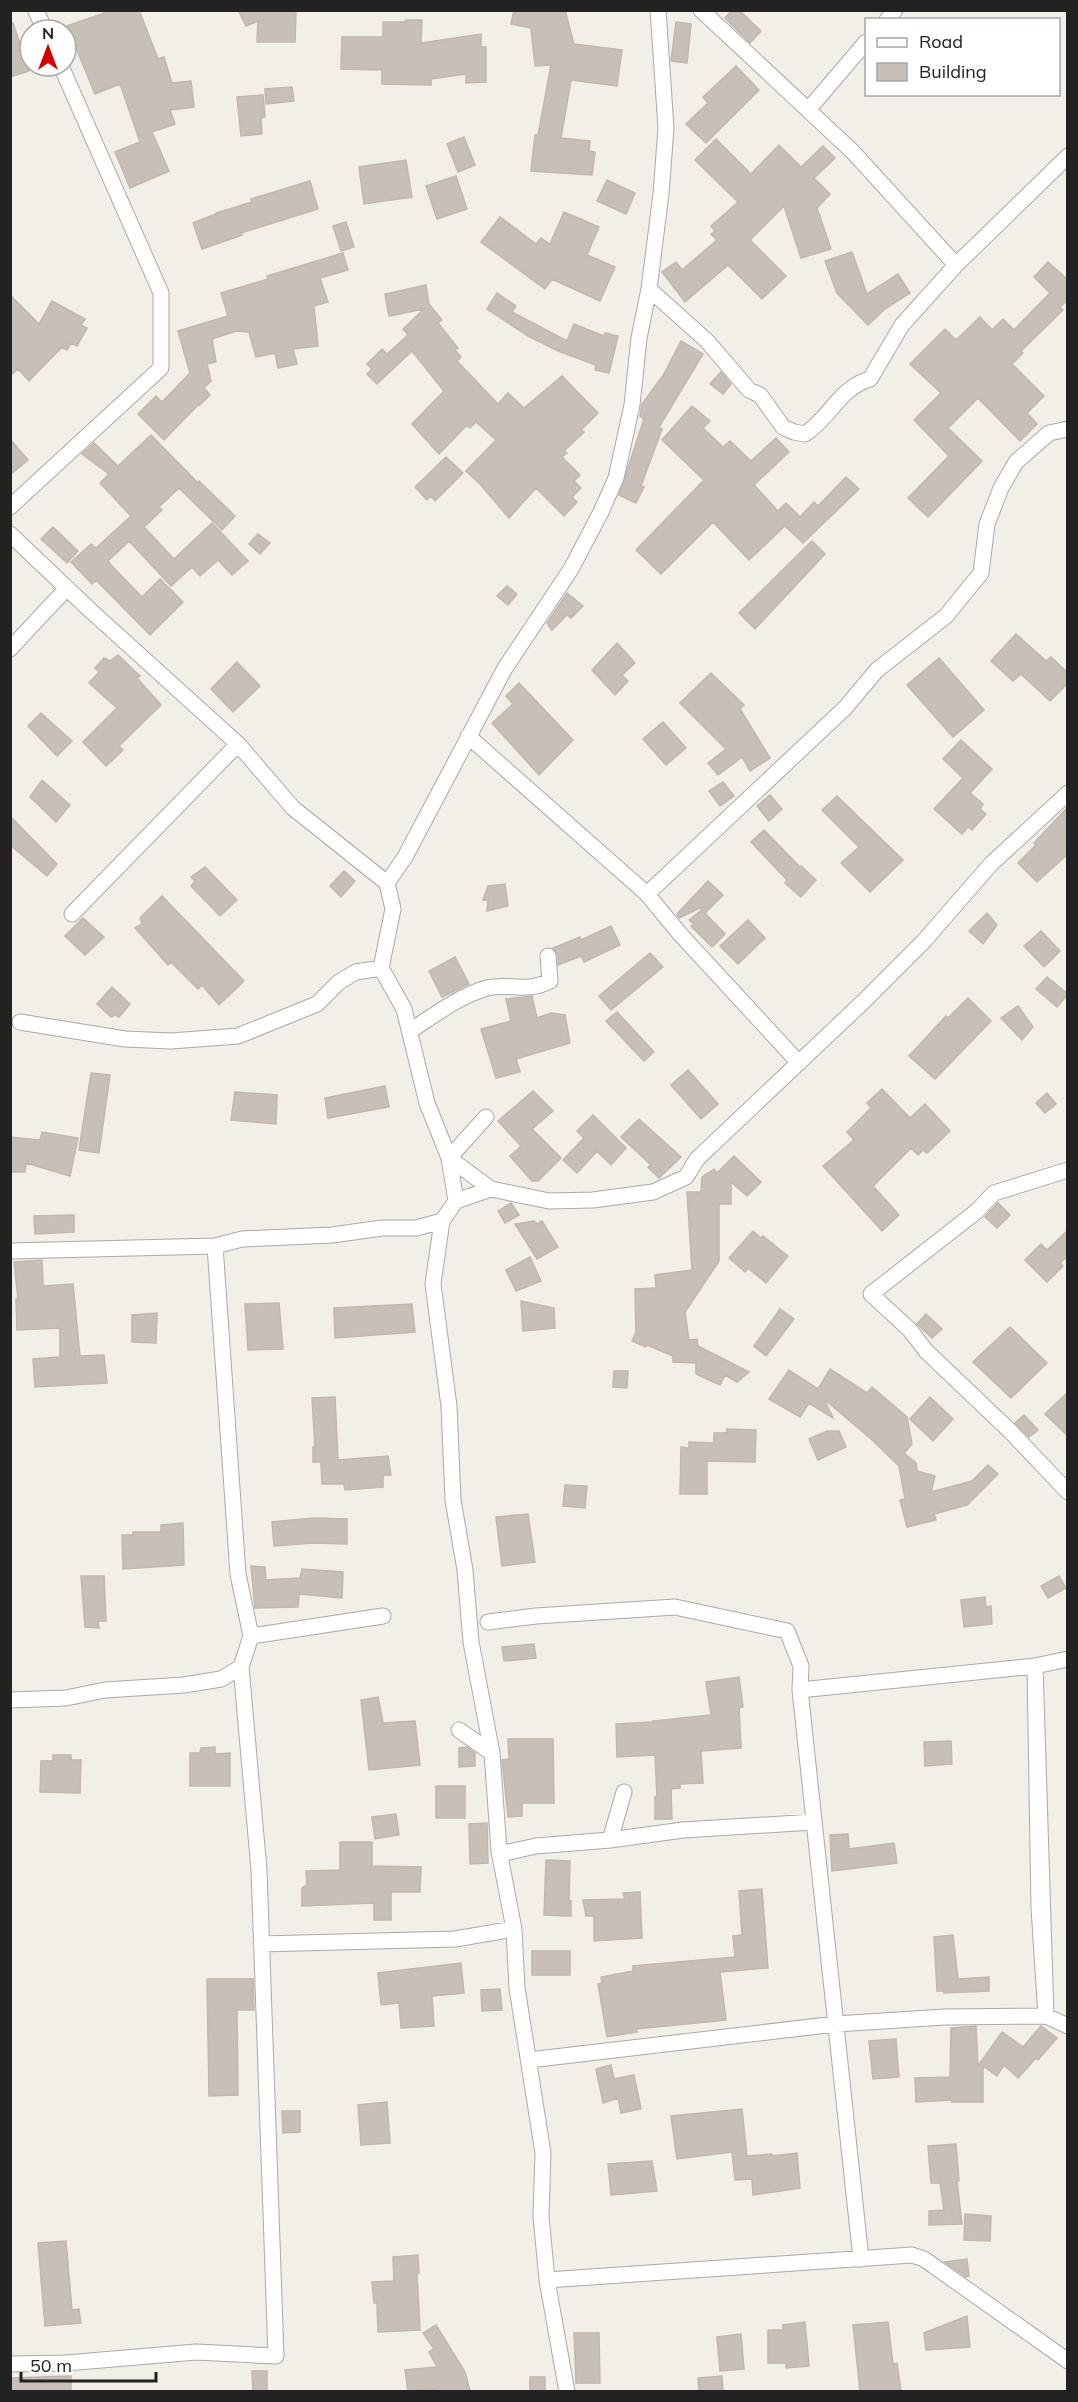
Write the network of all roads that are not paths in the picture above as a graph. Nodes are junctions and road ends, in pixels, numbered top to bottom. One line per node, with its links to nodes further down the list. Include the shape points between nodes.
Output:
1 (658, 10): 8 (street, via 666,128)
2 (700, 10): 5 (street)
3 (865, 44): 5 (street)
4 (65, 78): 10 (street, via 161,293 161,368)
5 (808, 110): 7 (street, via 853,152)
6 (1068, 156): 7 (street)
7 (956, 265): 8 (street, via 902,325 870,379 846,391 816,427 805,434 783,427 760,395 749,390 707,341)
8 (649, 289): 14 (street, via 632,405 616,478 572,569 505,668)
9 (1068, 429): 18 (street, via 1049,433 1016,462 987,524 981,573 946,615 877,670 845,708)
10 (10, 507)
11 (10, 534): 12 (street)
12 (67, 588): 13 (street); 15 (street)
13 (10, 649)
14 (468, 736): 17 (street, via 405,857); 18 (street)
15 (238, 744): 17 (street, via 293,808); 19 (street)
16 (1068, 793): 24 (street, via 991,864 924,941)
17 (387, 883): 21 (street, via 393,909)
18 (648, 894): 24 (street)
19 (72, 914)
20 (548, 956): 23 (street, via 550,981 536,987 487,988 447,1006)
21 (381, 968): 22 (street, via 356,972 316,1004 238,1036 171,1041 125,1039); 23 (street, via 404,1009)
22 (20, 1022)
23 (410, 1032): 26 (street, via 427,1103)
24 (799, 1063): 28 (street, via 697,1159 686,1177 652,1192 549,1201)
25 (486, 1117): 26 (street)
26 (449, 1158): 28 (street); 29 (street)
27 (1068, 1170): 33 (street, via 994,1193 977,1211 872,1294)
28 (491, 1189): 29 (street)
29 (456, 1202): 30 (street)
30 (442, 1221): 31 (street, via 416,1228 242,1239); 43 (street, via 433,1284 449,1406 453,1500 465,1570 471,1642)
31 (215, 1246): 32 (street); 36 (street, via 238,1574)
32 (10, 1251)
33 (1068, 1492)
34 (383, 1616): 36 (street)
35 (488, 1622): 40 (street, via 675,1607 787,1631 801,1666)
36 (251, 1636): 39 (street)
37 (1068, 1659): 38 (street)
38 (1035, 1666): 40 (street); 50 (street, via 1039,1908)
39 (241, 1667): 41 (street, via 221,1679 184,1685); 49 (street, via 259,1870)
40 (801, 1690): 45 (street)
41 (10, 1700)
42 (459, 1730): 43 (street)
43 (492, 1753): 47 (street)
44 (624, 1792): 46 (street)
45 (814, 1822): 46 (street, via 683,1830); 51 (street)
46 (610, 1840): 47 (street)
47 (499, 1851): 48 (street)
48 (514, 1929): 49 (street, via 455,1939); 53 (street, via 517,1988)
49 (261, 1944): 57 (street, via 276,2356 196,2352)
50 (1046, 2016): 51 (street); 52 (street)
51 (836, 2024): 53 (street); 54 (street)
52 (1068, 2026)
53 (529, 2060): 55 (street, via 543,2153 541,2216)
54 (861, 2259): 55 (street); 56 (street, via 912,2255 924,2259)
55 (547, 2280): 58 (street)
56 (1068, 2361)
57 (10, 2364)
58 (567, 2391)

